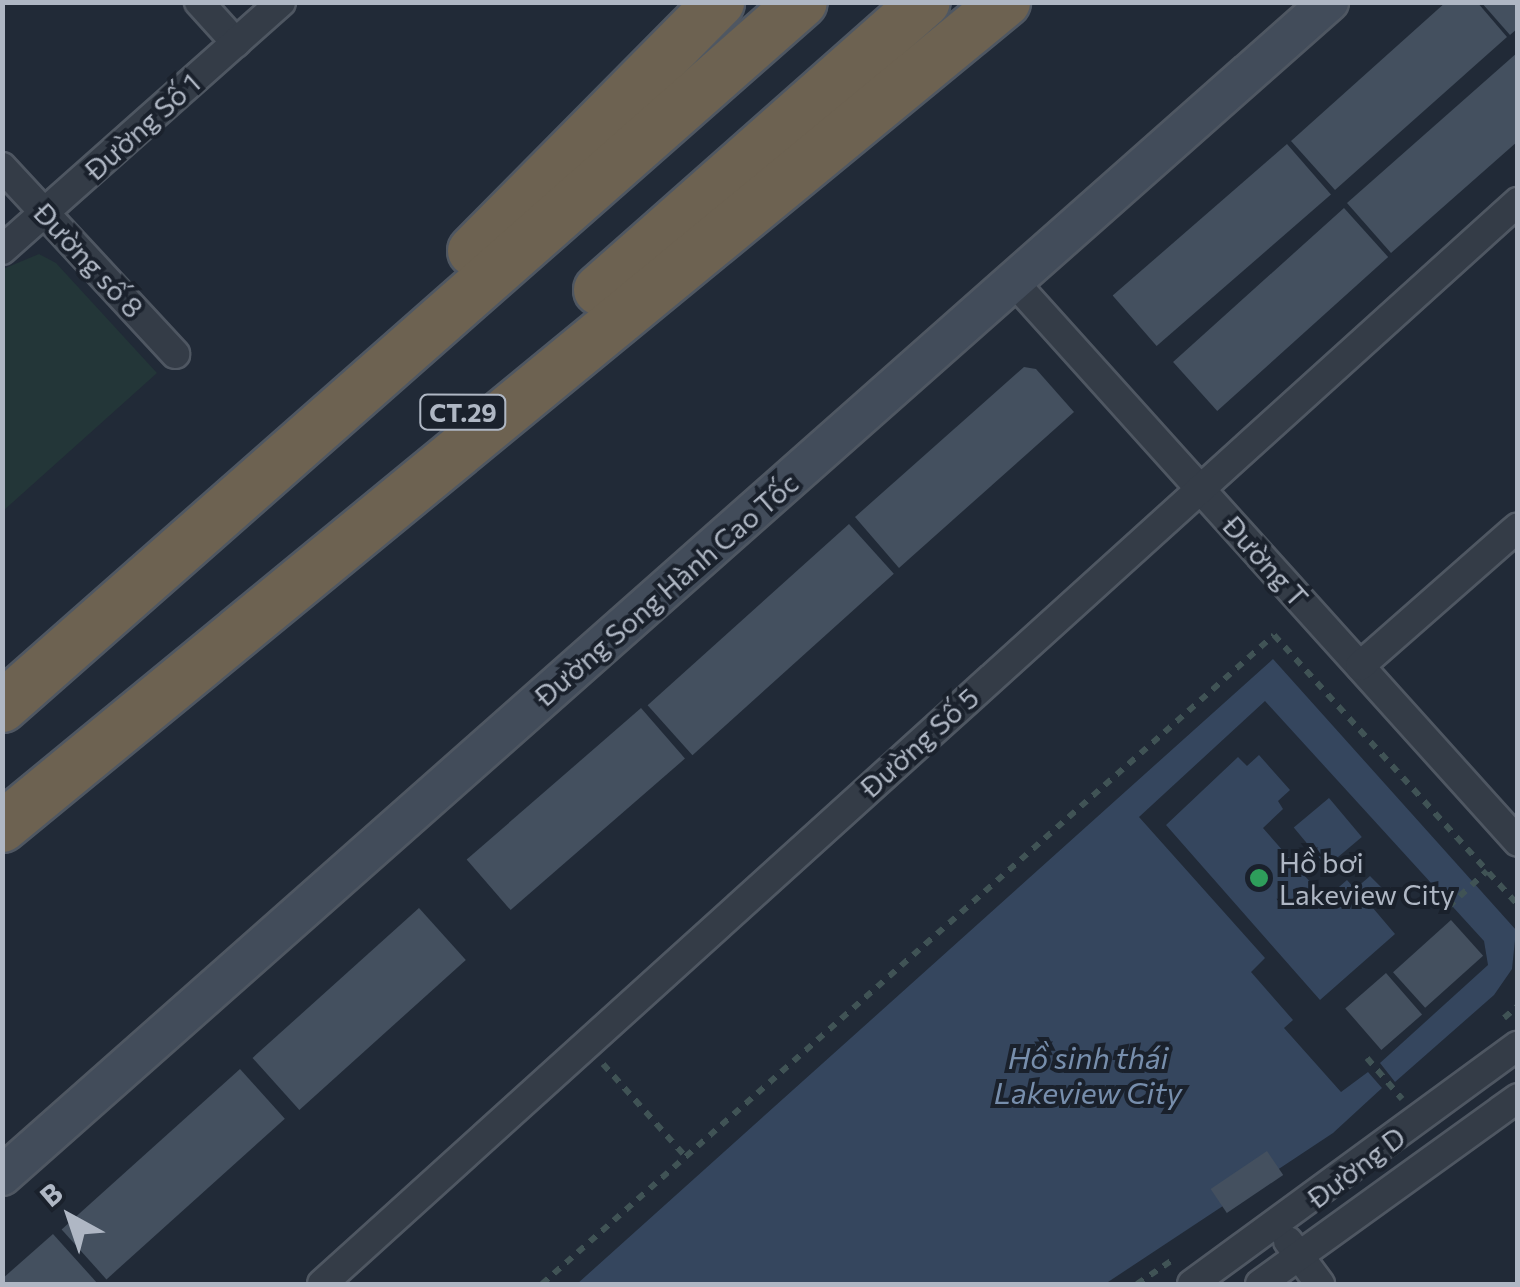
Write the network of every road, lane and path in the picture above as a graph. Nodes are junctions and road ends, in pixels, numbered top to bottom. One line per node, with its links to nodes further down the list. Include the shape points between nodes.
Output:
1 (199, 2): 8 (street)
2 (281, 2): 8 (street, Đường Số 1)
3 (719, 2): 18 (highway, via 326,400)
4 (802, 2): 18 (highway, CT.29)
5 (925, 2): 19 (highway, CT.29)
6 (1005, 2): 19 (highway)
7 (1328, 2): 13 (main road, Đường Song Hành Cao Tốc)
8 (236, 42): 11 (street, Đường Số 1)
9 (2, 167): 11 (street, Đường số 8)
10 (1518, 202): 15 (street, Đường Số 5)
11 (45, 212): 12 (street, Đường Số 1); 14 (street, Đường số 8)
12 (2, 250)
13 (1014, 282): 15 (street, Đường T); 30 (main road, Đường Song Hành Cao Tốc)
14 (175, 354)
15 (1200, 488): 17 (street, Đường T); 24 (street, Đường Số 5)
16 (1518, 527): 17 (street)
17 (1360, 666): 20 (street, Đường T)
18 (2, 704)
19 (2, 825)
20 (1518, 842)
21 (1487, 870): 22 (path); 23 (path); 29 (path, via 1274,635)
22 (1518, 904)
23 (1448, 907)
24 (586, 1045): 29 (path); 33 (street, Đường Số 5)
25 (1518, 1045): 31 (street, Đường D)
26 (1368, 1058): 28 (path)
27 (1518, 1098): 32 (street, Đường D)
28 (1403, 1101)
29 (686, 1157): 34 (path)
30 (2, 1176)
31 (1276, 1226): 32 (street); 35 (street, Đường D)
32 (1299, 1256): 36 (street, Đường D); 37 (street)
33 (322, 1284)
34 (542, 1284)
35 (1192, 1284)
36 (1260, 1284)
37 (1320, 1284)

